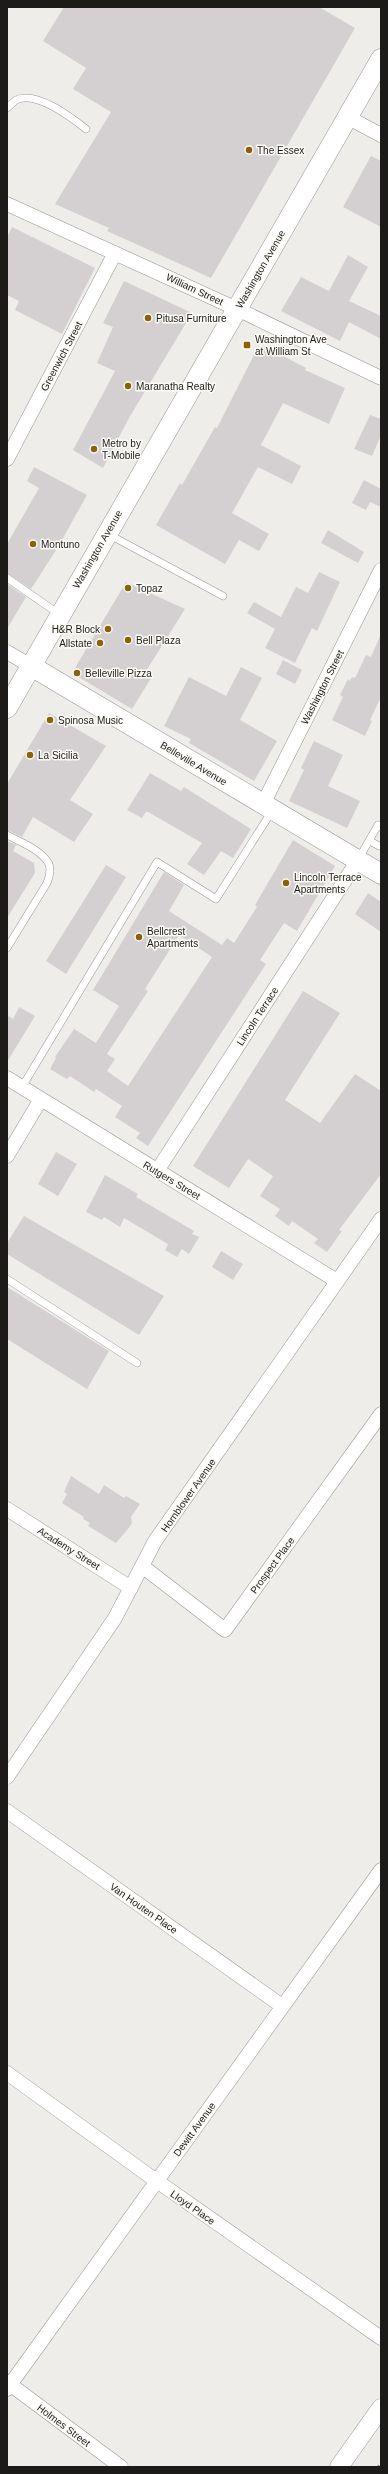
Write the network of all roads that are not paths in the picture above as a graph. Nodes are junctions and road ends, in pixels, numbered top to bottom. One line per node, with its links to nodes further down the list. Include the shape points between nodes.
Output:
1 (381, 59): 3 (main road, Washington Avenue)
2 (7, 108): 4 (lane, via 17,100 30,98 66,112)
3 (347, 117): 5 (street); 8 (main road, Washington Avenue)
4 (86, 129)
5 (381, 136)
6 (7, 204): 7 (street, William Street)
7 (115, 253): 8 (street, William Street); 10 (street, Greenwich Street)
8 (237, 308): 9 (street, William Street); 11 (main road, Washington Avenue)
9 (381, 378)
10 (7, 459)
11 (106, 533): 14 (lane); 15 (main road, Washington Avenue)
12 (381, 570): 19 (street, Washington Street)
13 (7, 578): 15 (lane)
14 (223, 596)
15 (60, 614): 17 (main road, Washington Avenue)
16 (7, 652): 17 (street, Belleville Avenue)
17 (31, 666): 18 (main road, Washington Avenue); 19 (main road, Belleville Avenue)
18 (7, 708)
19 (268, 806): 24 (main road, Belleville Avenue); 28 (lane, via 216,899 157,862)
20 (380, 824): 22 (lane)
21 (7, 835): 26 (lane, via 38,853 49,864 50,873 47,883)
22 (370, 841): 23 (lane); 24 (lane)
23 (379, 846)
24 (358, 860): 25 (main road, Belleville Avenue); 31 (street, Lincoln Terrace)
25 (381, 874)
26 (7, 948)
27 (7, 1078): 28 (street, Rutgers Street)
28 (22, 1087): 29 (street, Rutgers Street)
29 (42, 1099): 30 (street); 31 (street, Rutgers Street)
30 (7, 1156)
31 (157, 1171): 34 (street, Rutgers Street)
32 (381, 1219): 34 (street, Hornblower Avenue)
33 (7, 1279): 35 (lane)
34 (337, 1281): 38 (street, Hornblower Avenue, via 155,1542)
35 (137, 1363)
36 (381, 1414): 38 (street, Prospect Place, via 225,1630)
37 (7, 1509): 39 (street, Academy Street)
38 (142, 1566): 39 (street, Hornblower Avenue)
39 (131, 1588): 40 (street, Hornblower Avenue, via 115,1618)
40 (8, 1776)
41 (7, 1811): 43 (street, Van Houten Place)
42 (381, 1870): 43 (street, Dewitt Avenue)
43 (282, 2006): 45 (street, Dewitt Avenue)
44 (7, 2073): 45 (street, Lloyd Place)
45 (156, 2181): 46 (street, Lloyd Place); 47 (street, Dewitt Avenue)
46 (381, 2338)
47 (8, 2385): 49 (street, Holmes Street)
48 (381, 2408): 50 (street)
49 (121, 2467)
50 (339, 2467)

